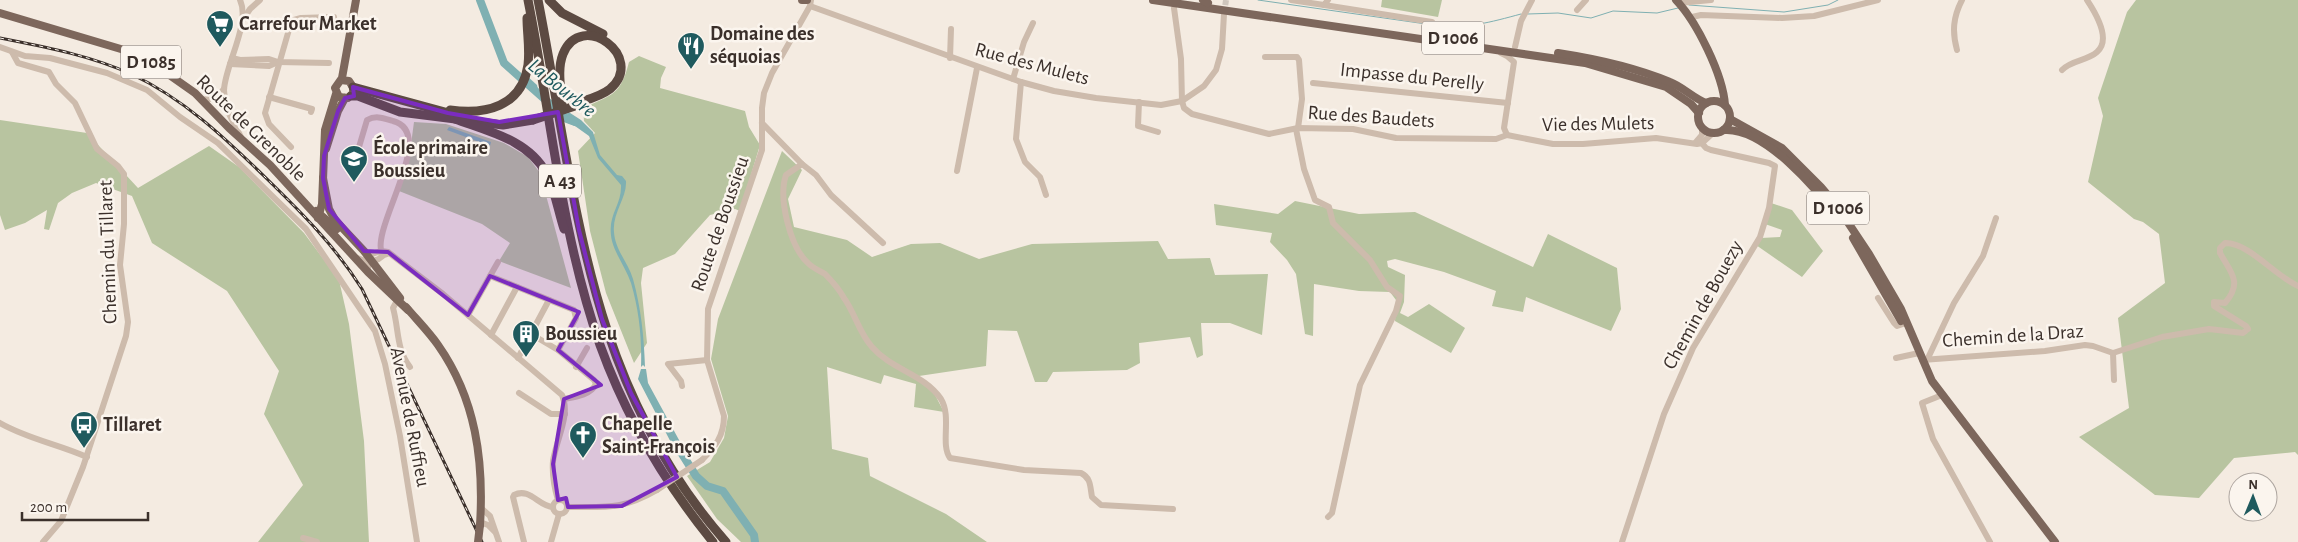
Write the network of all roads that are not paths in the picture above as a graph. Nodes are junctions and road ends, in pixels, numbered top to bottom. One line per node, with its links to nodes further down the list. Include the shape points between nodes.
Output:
1 (240, 0): 30 (street, via 244,8)
2 (260, 0): 30 (street)
3 (356, 0): 49 (main road)
4 (362, 0): 49 (main road, via 348,57)
5 (527, 0): 61 (highway, via 528,54 526,74 520,86 511,97 492,109); 89 (highway, A 43)
6 (538, 0): 54 (highway)
7 (549, 0): 59 (highway, via 562,13 613,42 623,58 622,76 613,89 602,97)
8 (802, 0): 19 (main road)
9 (1156, 0): 22 (main road, D 1006); 23 (street)
10 (1192, 0): 18 (main road, D 1006)
11 (1291, 0): 20 (street)
12 (1532, 0): 35 (street, via 1521,21)
13 (1586, 0): 24 (street)
14 (1711, 0): 21 (street)
15 (1878, 0): 28 (street, via 1814,16 1782,18 1701,14)
16 (1962, 0): 36 (street, via 1954,18)
17 (2087, 0): 45 (street, via 2102,27 2101,46 2097,52 2066,65)
18 (1206, 1): 35 (main road, D 1006)
19 (809, 2): 40 (street, Rue des Mulets); 67 (street, Route de Boussieu, via 772,72 764,93)
20 (1326, 2): 29 (street)
21 (1678, 2): 28 (main road)
22 (1183, 4): 23 (street); 34 (main road, D 1006)
23 (1174, 8): 55 (street, via 1181,59)
24 (1577, 10)
25 (0, 14): 53 (main road, Route de Grenoble / D 1085, via 141,55)
26 (1224, 14): 55 (street, Rue des Mulets, via 1222,49 1216,70 1204,86)
27 (334, 17): 42 (street, via 294,20)
28 (1692, 17): 38 (main road)
29 (1432, 22)
30 (241, 23): 41 (street)
31 (1033, 23): 46 (street)
32 (951, 29): 40 (street)
33 (0, 47): 37 (street)
34 (1482, 47): 58 (street, via 1514,62); 63 (main road, D 1006, via 1605,68 1666,87)
35 (1515, 47): 57 (main road, D 1006, via 1630,68 1670,82)
36 (1957, 50)
37 (12, 52): 119 (street, Chemin du Tillaret, via 18,63 49,72 75,103 97,149 124,174 120,265 128,322); 132 (street, Avenue de Ruffieu, via 107,73 147,90 218,143 306,229 375,331 400,436)
38 (1708, 53): 57 (main road, via 1720,90); 60 (main road, via 1724,91)
39 (1265, 57): 69 (street, via 1297,57 1299,60 1302,99)
40 (950, 58): 44 (street, Rue des Mulets)
41 (231, 61): 42 (street, via 269,59); 50 (street)
42 (278, 62): 43 (street); 52 (street)
43 (329, 63)
44 (977, 68): 46 (street, Rue des Mulets); 81 (street)
45 (2062, 70)
46 (1013, 79): 47 (street, Rue des Mulets)
47 (1021, 82): 56 (street, Rue des Mulets, via 1054,91); 83 (street, via 1016,139 1025,162 1040,177)
48 (1313, 83): 58 (street, Impasse du Perelly)
49 (348, 88): 51 (main road); 51 (main road, via 335,88); 61 (highway); 64 (highway, via 358,96 400,112); 78 (main road)
50 (224, 89): 53 (street, via 216,98); 74 (street, via 230,119)
51 (336, 94): 78 (main road, via 325,130)
52 (269, 97): 62 (street, via 312,108); 76 (street, via 266,119)
53 (201, 100): 74 (main road, Route de Grenoble / D 1085)
54 (559, 101): 59 (highway, via 564,51 578,39 596,36 607,41 616,51 620,73 610,88); 138 (highway, A 43, via 563,142 586,260 618,364 664,456 701,512)
55 (1182, 101): 56 (street, Rue des Mulets, via 1161,105); 69 (street, Rue des Baudets, via 1184,108 1192,114 1263,133 1278,134)
56 (1140, 102): 71 (street, via 1138,126)
57 (1710, 102): 60 (main road); 63 (main road)
58 (1508, 103): 73 (street, via 1504,128)
59 (575, 105): 65 (highway, bridge)
60 (1725, 105): 66 (main road)
61 (444, 111): 65 (highway, via 499,122)
62 (311, 112)
63 (1699, 113): 68 (main road)
64 (455, 119): 65 (highway, via 503,125); 89 (highway, via 523,147 538,161 551,184)
65 (533, 119)
66 (1730, 119): 70 (main road); 100 (main road, D 1006, via 1779,145 1821,187 1869,254 1901,310)
67 (762, 123): 79 (street); 109 (street, Route de Boussieu, via 762,150 708,309)
68 (1702, 127): 72 (main road); 75 (street)
69 (1297, 128): 73 (street, Rue des Baudets, via 1353,129 1396,138 1496,139); 126 (street, via 1304,169 1315,200 1329,208 1333,223 1370,260 1387,288 1400,296 1396,311 1360,385 1332,513)
70 (1724, 130): 72 (main road); 100 (main road, D 1006, via 1742,132 1763,143 1818,192 1856,243)
71 (1158, 132)
72 (1713, 133): 75 (street)
73 (1507, 135): 75 (street, Vie des Mulets, via 1553,144 1656,138 1690,144)
74 (241, 138): 84 (main road, Route de Grenoble / D 1085)
75 (1701, 141): 80 (street, Vie des Mulets, via 1711,150)
76 (291, 147)
77 (360, 148): 87 (street, via 367,120 373,117 399,122 409,136 400,183 380,242)
78 (324, 156): 82 (main road)
79 (802, 164): 86 (street, via 816,175 831,196); 124 (street, via 786,176 784,182 785,215 803,257 825,275 846,300 872,348 908,374 930,385 940,398 947,414 950,458 1024,470 1080,473 1090,482 1092,497 1101,505)
80 (1775, 166): 139 (street, Chemin de Bouezy, via 1769,208 1760,237 1692,348 1664,414)
81 (957, 171)
82 (323, 178): 84 (main road); 90 (main road, via 329,209)
83 (1046, 195)
84 (319, 215): 88 (main road, Route de Grenoble / D 1085); 90 (main road, Route de Grenoble / D 1085)
85 (1996, 218): 106 (street, via 1983,256)
86 (884, 243)
87 (382, 253): 90 (street); 99 (street, via 391,255)
88 (354, 256): 90 (street); 92 (main road, Route de Grenoble / D 1085)
89 (575, 257): 137 (highway, A 43, via 594,327 621,397 656,462)
90 (373, 260): 92 (street); 97 (main road, D 1085)
91 (498, 262): 93 (street)
92 (368, 272): 97 (main road, D 1085)
93 (490, 276): 95 (street); 99 (street)
94 (2298, 286): 105 (street, via 2242,246 2225,243 2220,253 2236,281 2235,288 2225,303 2214,302 2214,306 2248,330 2243,333 2208,329 2162,337)
95 (517, 287): 98 (street); 101 (street)
96 (1878, 298): 100 (street, via 1894,324)
97 (398, 299): 111 (street, via 394,308 400,350); 123 (main road, D 1085, via 448,360 468,407 480,457)
98 (549, 300): 102 (street); 104 (street, via 574,310 576,318)
99 (466, 315): 101 (street)
100 (1906, 327): 106 (main road, D 1006)
101 (492, 334): 107 (street)
102 (531, 334): 104 (street); 107 (street)
103 (587, 348): 110 (street)
104 (558, 350): 110 (street)
105 (2114, 353): 106 (street, Chemin de la Draz, via 2085,346); 112 (street)
106 (1923, 357): 108 (street, Chemin de la Draz); 115 (main road, D 1006)
107 (518, 358): 116 (street, via 558,390)
108 (1896, 358)
109 (707, 360): 113 (street, via 668,364); 122 (street, Route de Boussieu, bridge, via 724,416 716,447 702,460 637,501 622,506)
110 (576, 366): 116 (street, via 596,384 593,389)
111 (410, 367)
112 (2114, 380)
113 (682, 386)
114 (519, 393): 117 (street, via 551,414)
115 (1942, 395): 140 (street, via 1922,403 1933,439); 141 (main road, D 1006)
116 (564, 399): 117 (street)
117 (564, 414): 120 (street, via 553,464 553,483)
118 (0, 423): 119 (street, via 33,439)
119 (87, 457): 130 (street, Chemin du Tillaret, via 61,521)
120 (558, 500): 121 (street); 122 (street, via 563,500)
121 (553, 507): 125 (street); 135 (street, via 543,505 534,496 520,492 514,495)
122 (568, 507): 125 (street, via 566,512)
123 (481, 508): 127 (main road, D 1085); 128 (street, via 490,516)
124 (1174, 509)
125 (558, 514): 136 (street)
126 (1328, 517)
127 (480, 523): 128 (street); 133 (main road, D 1085, bridge)
128 (496, 532): 134 (street)
129 (303, 538): 131 (street)
130 (43, 542)
131 (317, 542)
132 (417, 542)
133 (478, 542)
134 (499, 542)
135 (524, 542)
136 (551, 542)
137 (713, 542)
138 (726, 542)
139 (1622, 542)
140 (1990, 542)
141 (2055, 542)

